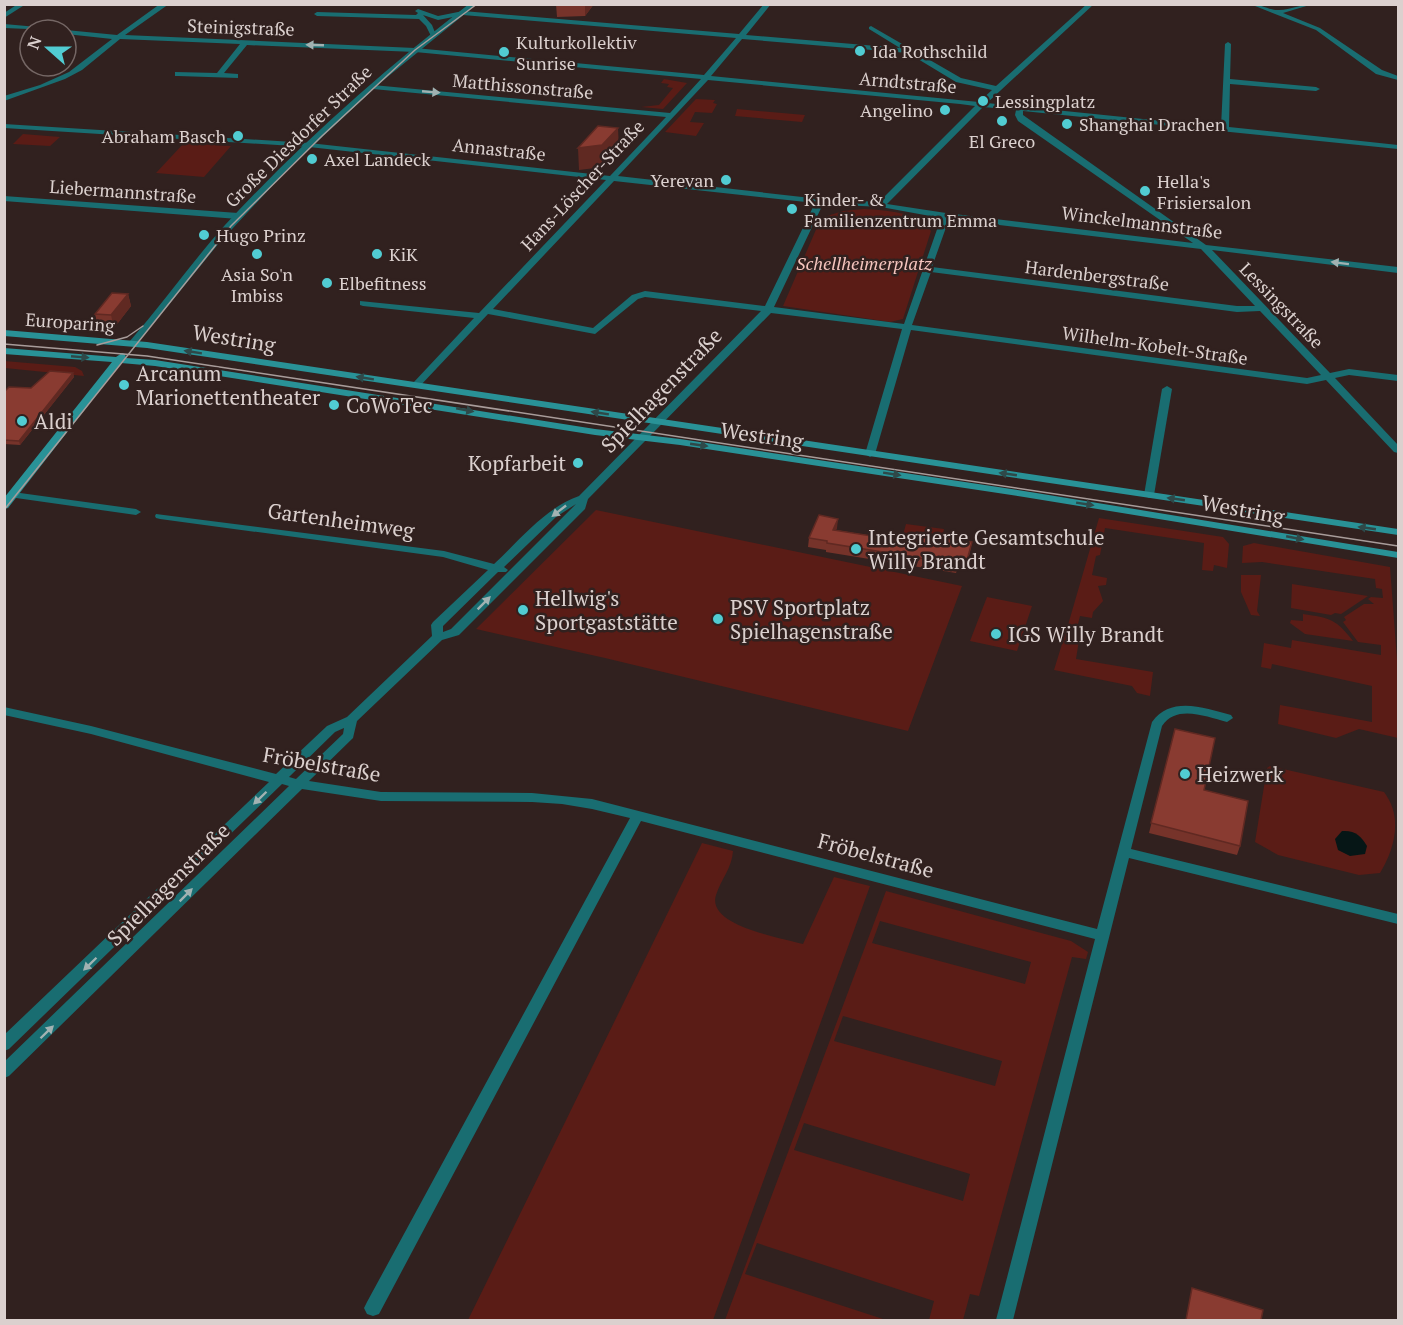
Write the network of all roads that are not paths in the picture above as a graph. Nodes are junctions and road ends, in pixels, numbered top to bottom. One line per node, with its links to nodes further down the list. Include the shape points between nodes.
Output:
1 (23, 4): 12 (street)
2 (166, 4): 16 (street)
3 (474, 4): 9 (street, Große Diesdorfer Straße)
4 (768, 4): 17 (street, Hans-Löscher-Straße)
5 (1091, 4): 29 (street)
6 (1253, 4): 10 (street)
7 (1310, 4): 10 (street)
8 (419, 11): 9 (street, via 438,18); 11 (street); 15 (street)
9 (462, 13): 15 (street, Große Diesdorfer Straße); 17 (street)
10 (1277, 13): 25 (street, via 1318,29 1376,70)
11 (317, 14)
12 (4, 16)
13 (871, 28): 21 (street)
14 (78, 33): 16 (street, Steinigstraße)
15 (433, 35): 20 (street, Große Diesdorfer Straße)
16 (116, 37): 18 (street, Steinigstraße); 31 (street, via 76,70)
17 (740, 37): 21 (street); 26 (street, Hans-Löscher-Straße)
18 (246, 42): 20 (street, Steinigstraße, one-way to 18); 23 (street)
19 (1228, 44): 27 (street)
20 (415, 50): 26 (street, Arndtstraße); 28 (street, Große Diesdorfer Straße)
21 (908, 51): 29 (street, via 961,81)
22 (178, 74): 23 (street)
23 (219, 75): 24 (street)
24 (235, 76)
25 (1398, 78)
26 (704, 79): 32 (street, Arndtstraße); 34 (street, Hans-Löscher-Straße)
27 (1226, 81): 30 (street); 36 (street)
28 (373, 87): 34 (street, Matthissonstraße, one-way to 34); 37 (street, Große Diesdorfer Straße)
29 (999, 89): 32 (street)
30 (1316, 89)
31 (4, 99)
32 (981, 105): 33 (street, Arndtstraße); 42 (street)
33 (1020, 109): 36 (street, Arndtstraße); 45 (street, Lessingstraße, via 1021,119)
34 (671, 115): 39 (street, Hans-Löscher-Straße)
35 (4, 126): 37 (street, Annastraße)
36 (1225, 130): 38 (street, Arndtstraße)
37 (309, 145): 39 (street, Annastraße); 43 (street, Große Diesdorfer Straße)
38 (1398, 147)
39 (610, 177): 41 (street, Annastraße); 51 (street, Hans-Löscher-Straße)
40 (4, 198): 43 (street, Liebermannstraße)
41 (820, 201): 42 (street, Annastraße); 50 (street)
42 (881, 205): 44 (street, Winckelmannstraße)
43 (238, 216): 54 (street, Große Diesdorfer Straße)
44 (946, 216): 45 (street, Winckelmannstraße); 46 (street)
45 (1203, 246): 47 (street, Winckelmannstraße, one-way to 45); 49 (street, Lessingstraße)
46 (927, 269): 49 (street, Hardenbergstraße, via 1237,309); 52 (street)
47 (1398, 270)
48 (363, 303): 51 (street)
49 (1263, 308): 57 (street, Lessingstraße)
50 (768, 310): 51 (street, via 643,294 594,331); 52 (street); 61 (street, Spielhagenstraße)
51 (483, 313): 59 (street, Hans-Löscher-Straße)
52 (907, 327): 57 (street, Wilhelm-Kobelt-Straße, via 1307,381); 64 (street)
53 (4, 333): 54 (main road, Europaring)
54 (132, 343): 56 (main road, Große Diesdorfer Straße); 59 (main road, Westring, one-way to 54)
55 (4, 351): 56 (main road, Europaring, one-way to 56)
56 (119, 360): 62 (main road, Westring, one-way to 62); 65 (main road, Große Diesdorfer Straße)
57 (1328, 376): 58 (street, Wilhelm-Kobelt-Straße, via 1349,372); 63 (street, Lessingstraße)
58 (1398, 378)
59 (416, 386): 61 (main road, Westring, one-way to 59)
60 (1167, 389): 66 (street)
61 (658, 422): 62 (street, Spielhagenstraße); 64 (main road, Westring)
62 (641, 438): 67 (street, Spielhagenstraße); 72 (main road, Westring, one-way to 72, via 896,474)
63 (1398, 450)
64 (870, 454): 66 (main road, Westring, one-way to 64)
65 (13, 495): 68 (main road, Große Diesdorfer Straße); 69 (street)
66 (1149, 495): 71 (main road, Westring, one-way to 66)
67 (583, 498): 73 (street, Spielhagenstraße, one-way to 73, via 569,502 552,515); 74 (street, Spielhagenstraße, via 581,507)
68 (4, 506)
69 (136, 512)
70 (160, 516): 73 (street, Gartenheimweg, via 444,554)
71 (1398, 532)
72 (1398, 555)
73 (497, 568): 74 (street, Gartenheimweg); 75 (street, Spielhagenstraße, via 437,625)
74 (514, 573): 75 (street, Spielhagenstraße, one-way to 74, via 455,632)
75 (438, 637): 78 (street, Spielhagenstraße)
76 (4, 711): 79 (street, Fröbelstraße, via 71,724)
77 (1227, 718): 82 (street, via 1180,710 1160,718)
78 (351, 720): 79 (street, Spielhagenstraße, via 332,729); 80 (street, Spielhagenstraße, via 349,735)
79 (280, 779): 80 (street, Fröbelstraße); 85 (street, Spielhagenstraße, one-way to 85)
80 (300, 783): 81 (street, Fröbelstraße, via 381,796 544,797); 86 (street, Spielhagenstraße, one-way to 80)
81 (638, 815): 84 (street, Fröbelstraße); 87 (street)
82 (1124, 852): 83 (street); 84 (street)
83 (1398, 920)
84 (1103, 936): 88 (street)
85 (4, 1045)
86 (4, 1072)
87 (373, 1308)
88 (1005, 1320)

